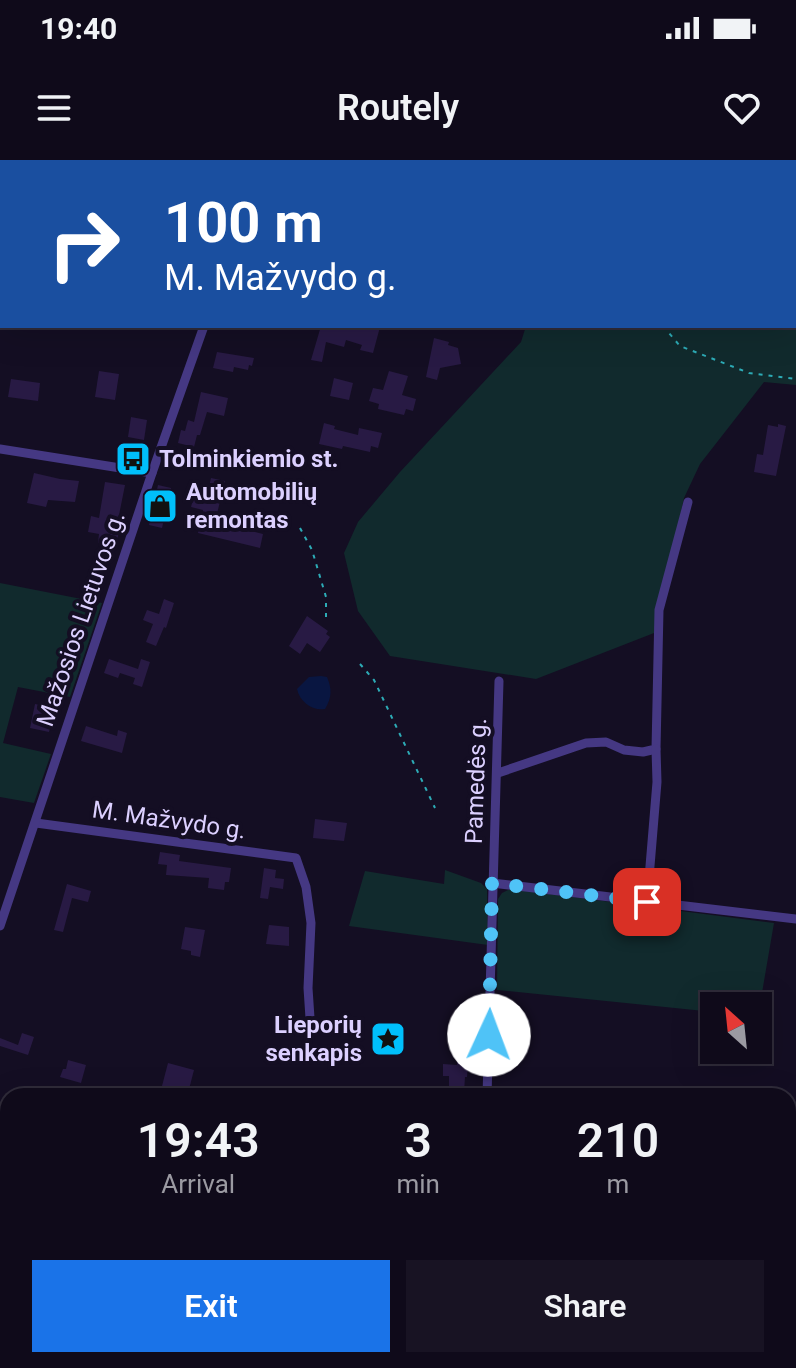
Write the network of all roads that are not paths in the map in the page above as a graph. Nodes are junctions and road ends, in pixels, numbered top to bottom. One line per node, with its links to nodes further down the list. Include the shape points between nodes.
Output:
1 (203, 328): 3 (street, Mažosios Lietuvos g.)
2 (0, 449): 3 (street)
3 (152, 473): 8 (street, Mažosios Lietuvos g.)
4 (688, 502): 6 (street, via 659,610)
5 (499, 681): 7 (street, Pamedės g.)
6 (656, 749): 7 (street, via 643,752 606,742 586,743); 10 (street)
7 (498, 773): 9 (street, Pamedės g.)
8 (36, 823): 12 (street, Mažosios Lietuvos g.); 13 (street, M. Mažvydo g., via 296,858 311,923)
9 (492, 883): 10 (street); 14 (street, Pamedės g.)
10 (647, 902): 11 (street)
11 (796, 919)
12 (0, 926)
13 (310, 1018)
14 (487, 1088)

